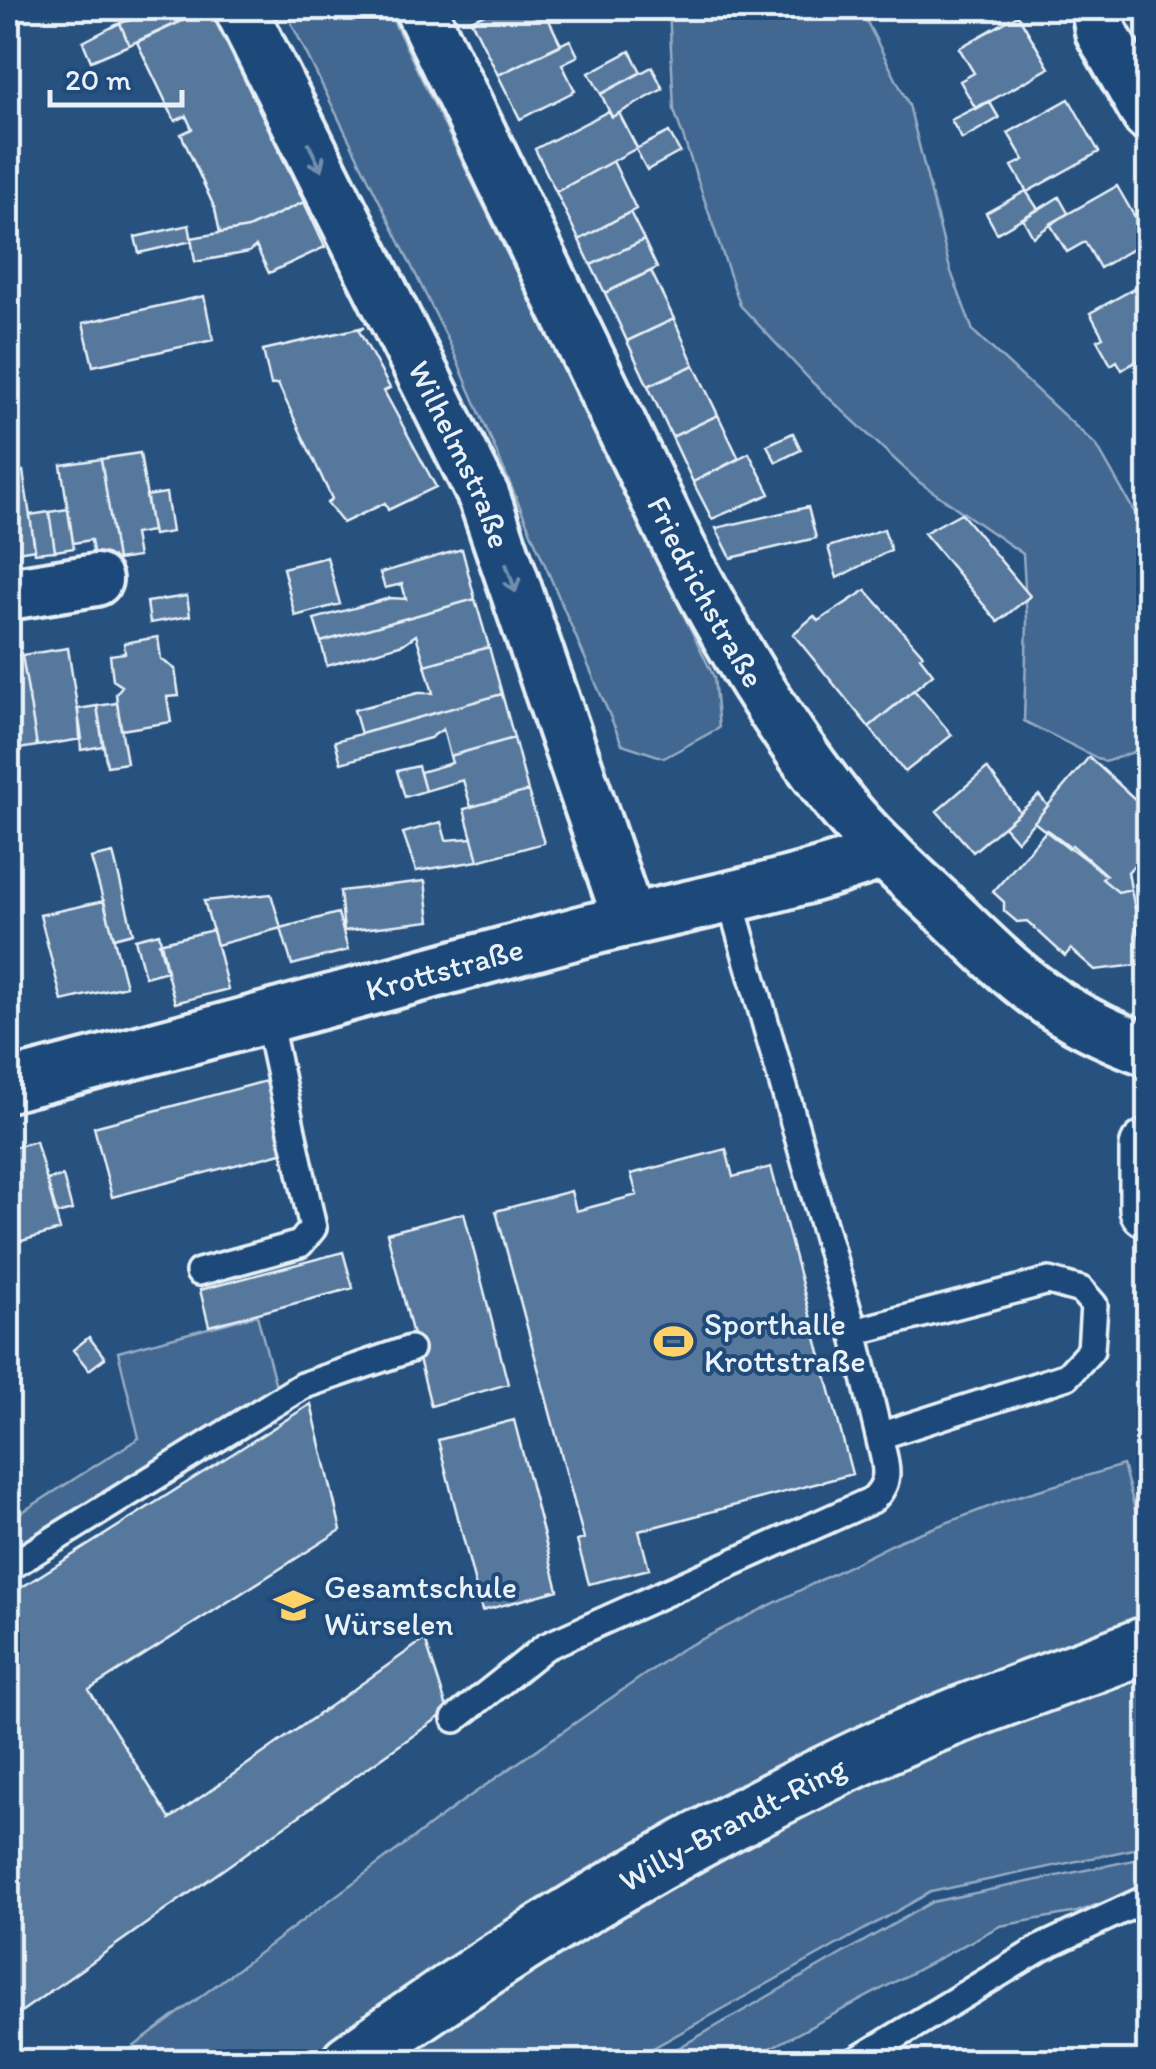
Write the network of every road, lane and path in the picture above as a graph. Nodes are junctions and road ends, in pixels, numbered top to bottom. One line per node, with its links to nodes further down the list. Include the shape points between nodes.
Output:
1 (240, 8): 9 (street, Wilhelmstraße, one-way to 9, via 484,497)
2 (420, 8): 7 (street, Friedrichstraße, via 725,634 792,740)
3 (1096, 16): 4 (street)
4 (1148, 115)
5 (96, 580): 6 (street)
6 (8, 594)
7 (885, 852): 8 (street, Krottstraße); 11 (street, Friedrichstraße, via 1015,977 1061,1012)
8 (729, 896): 9 (street, Krottstraße); 16 (lane)
9 (629, 920): 10 (street, Krottstraße)
10 (268, 1020): 12 (street, Krottstraße); 15 (lane, via 313,1228 300,1244)
11 (1148, 1050)
12 (8, 1086)
13 (1148, 1148): 14 (main road)
14 (1148, 1208)
15 (199, 1272)
16 (854, 1332): 18 (lane); 18 (lane, via 1049,1280 1081,1290 1094,1305 1092,1350 1067,1376)
17 (410, 1349): 19 (lane, via 311,1381)
18 (879, 1436): 21 (lane, via 888,1477 872,1500 545,1647)
19 (8, 1568)
20 (1148, 1644): 23 (main road, Willy-Brandt-Ring, via 868,1753 638,1870 472,1974)
21 (455, 1719)
22 (1148, 1898): 24 (lane, via 1042,1948)
23 (349, 2062)
24 (854, 2062)

